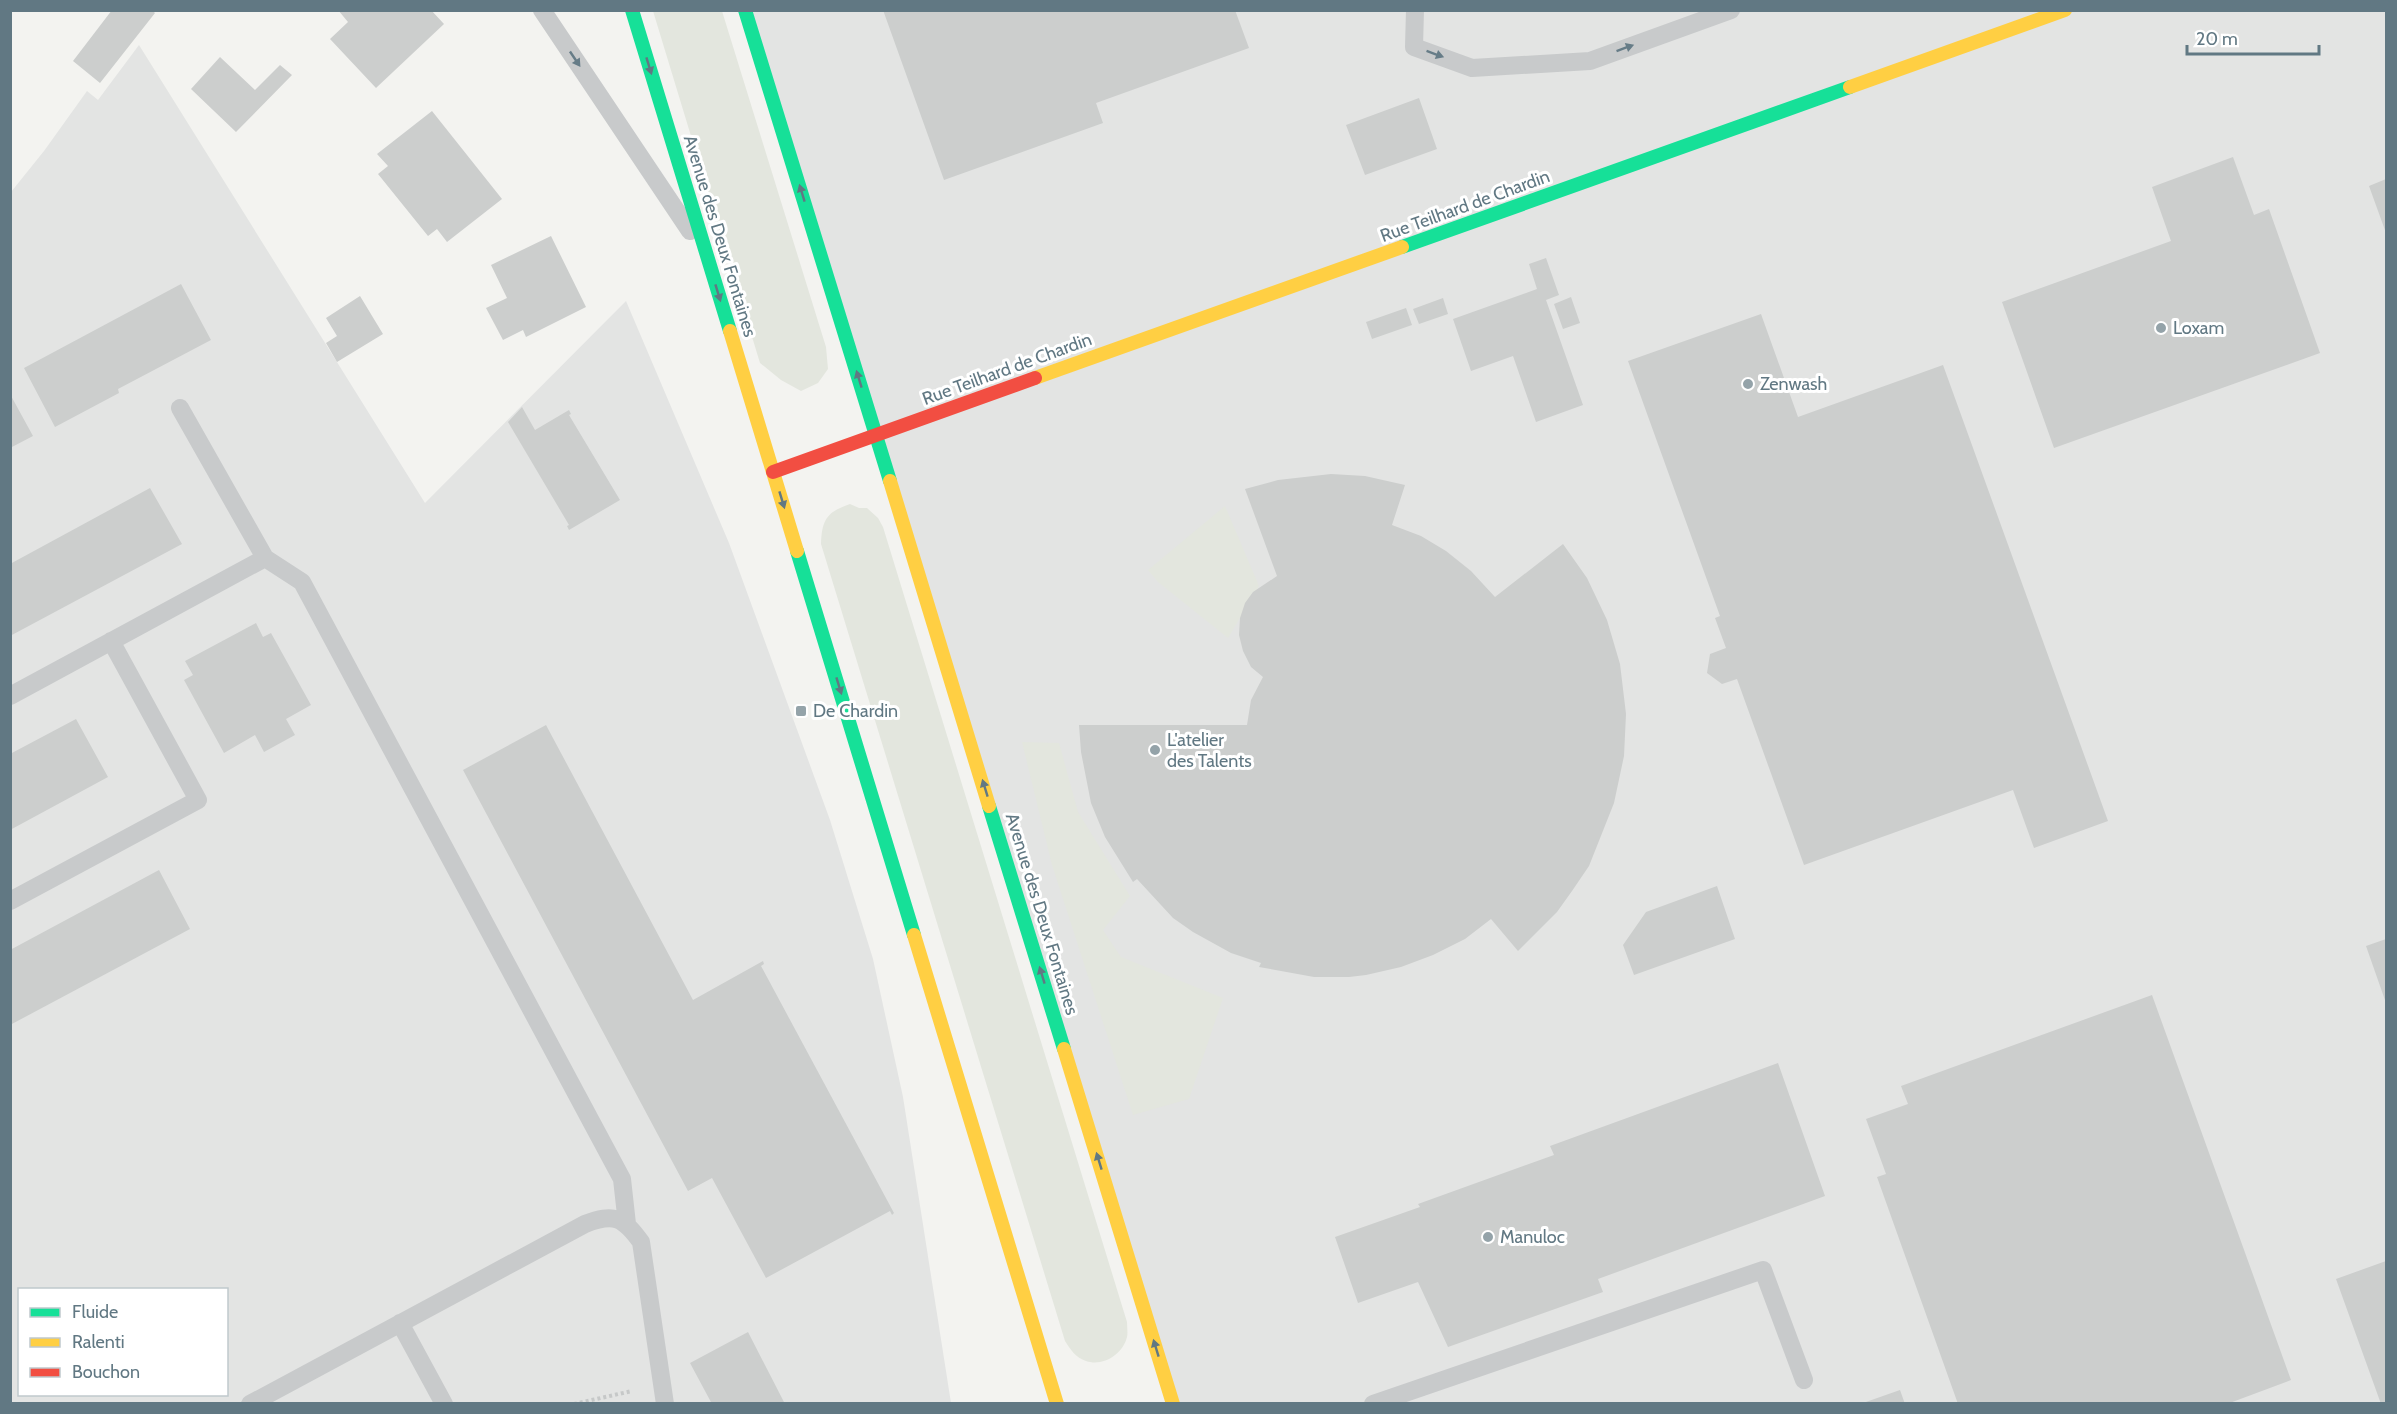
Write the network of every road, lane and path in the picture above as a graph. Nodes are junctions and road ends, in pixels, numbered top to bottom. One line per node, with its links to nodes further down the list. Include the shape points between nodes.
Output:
1 (542, 10): 7 (lane, one-way to 7)
2 (632, 10): 7 (main road, Avenue des Deux Fontaines, one-way to 7)
3 (745, 10): 9 (main road, Avenue des Deux Fontaines, one-way to 3)
4 (1416, 10): 5 (lane, one-way to 5, via 1414,47 1472,68 1590,61)
5 (1731, 10)
6 (2065, 10): 9 (main road, Rue Teilhard de Chardin)
7 (706, 254): 10 (main road, Avenue des Deux Fontaines, one-way to 10)
8 (180, 408): 11 (lane)
9 (876, 435): 10 (main road); 24 (main road, Avenue des Deux Fontaines, one-way to 9)
10 (773, 472): 23 (main road, Avenue des Deux Fontaines, one-way to 23)
11 (265, 558): 12 (lane); 15 (lane, via 302,582 308,592 622,1179)
12 (111, 641): 13 (lane); 14 (lane, via 198,800)
13 (10, 696)
14 (10, 901)
15 (627, 1224): 16 (lane, via 606,1216 585,1224); 18 (lane, via 641,1242)
16 (400, 1323): 19 (lane); 20 (lane)
17 (1804, 1380): 25 (lane, via 1763,1270)
18 (662, 1385): 21 (path); 22 (lane)
19 (250, 1404)
20 (444, 1404)
21 (574, 1404)
22 (665, 1404)
23 (1058, 1404)
24 (1173, 1404)
25 (1373, 1404)

